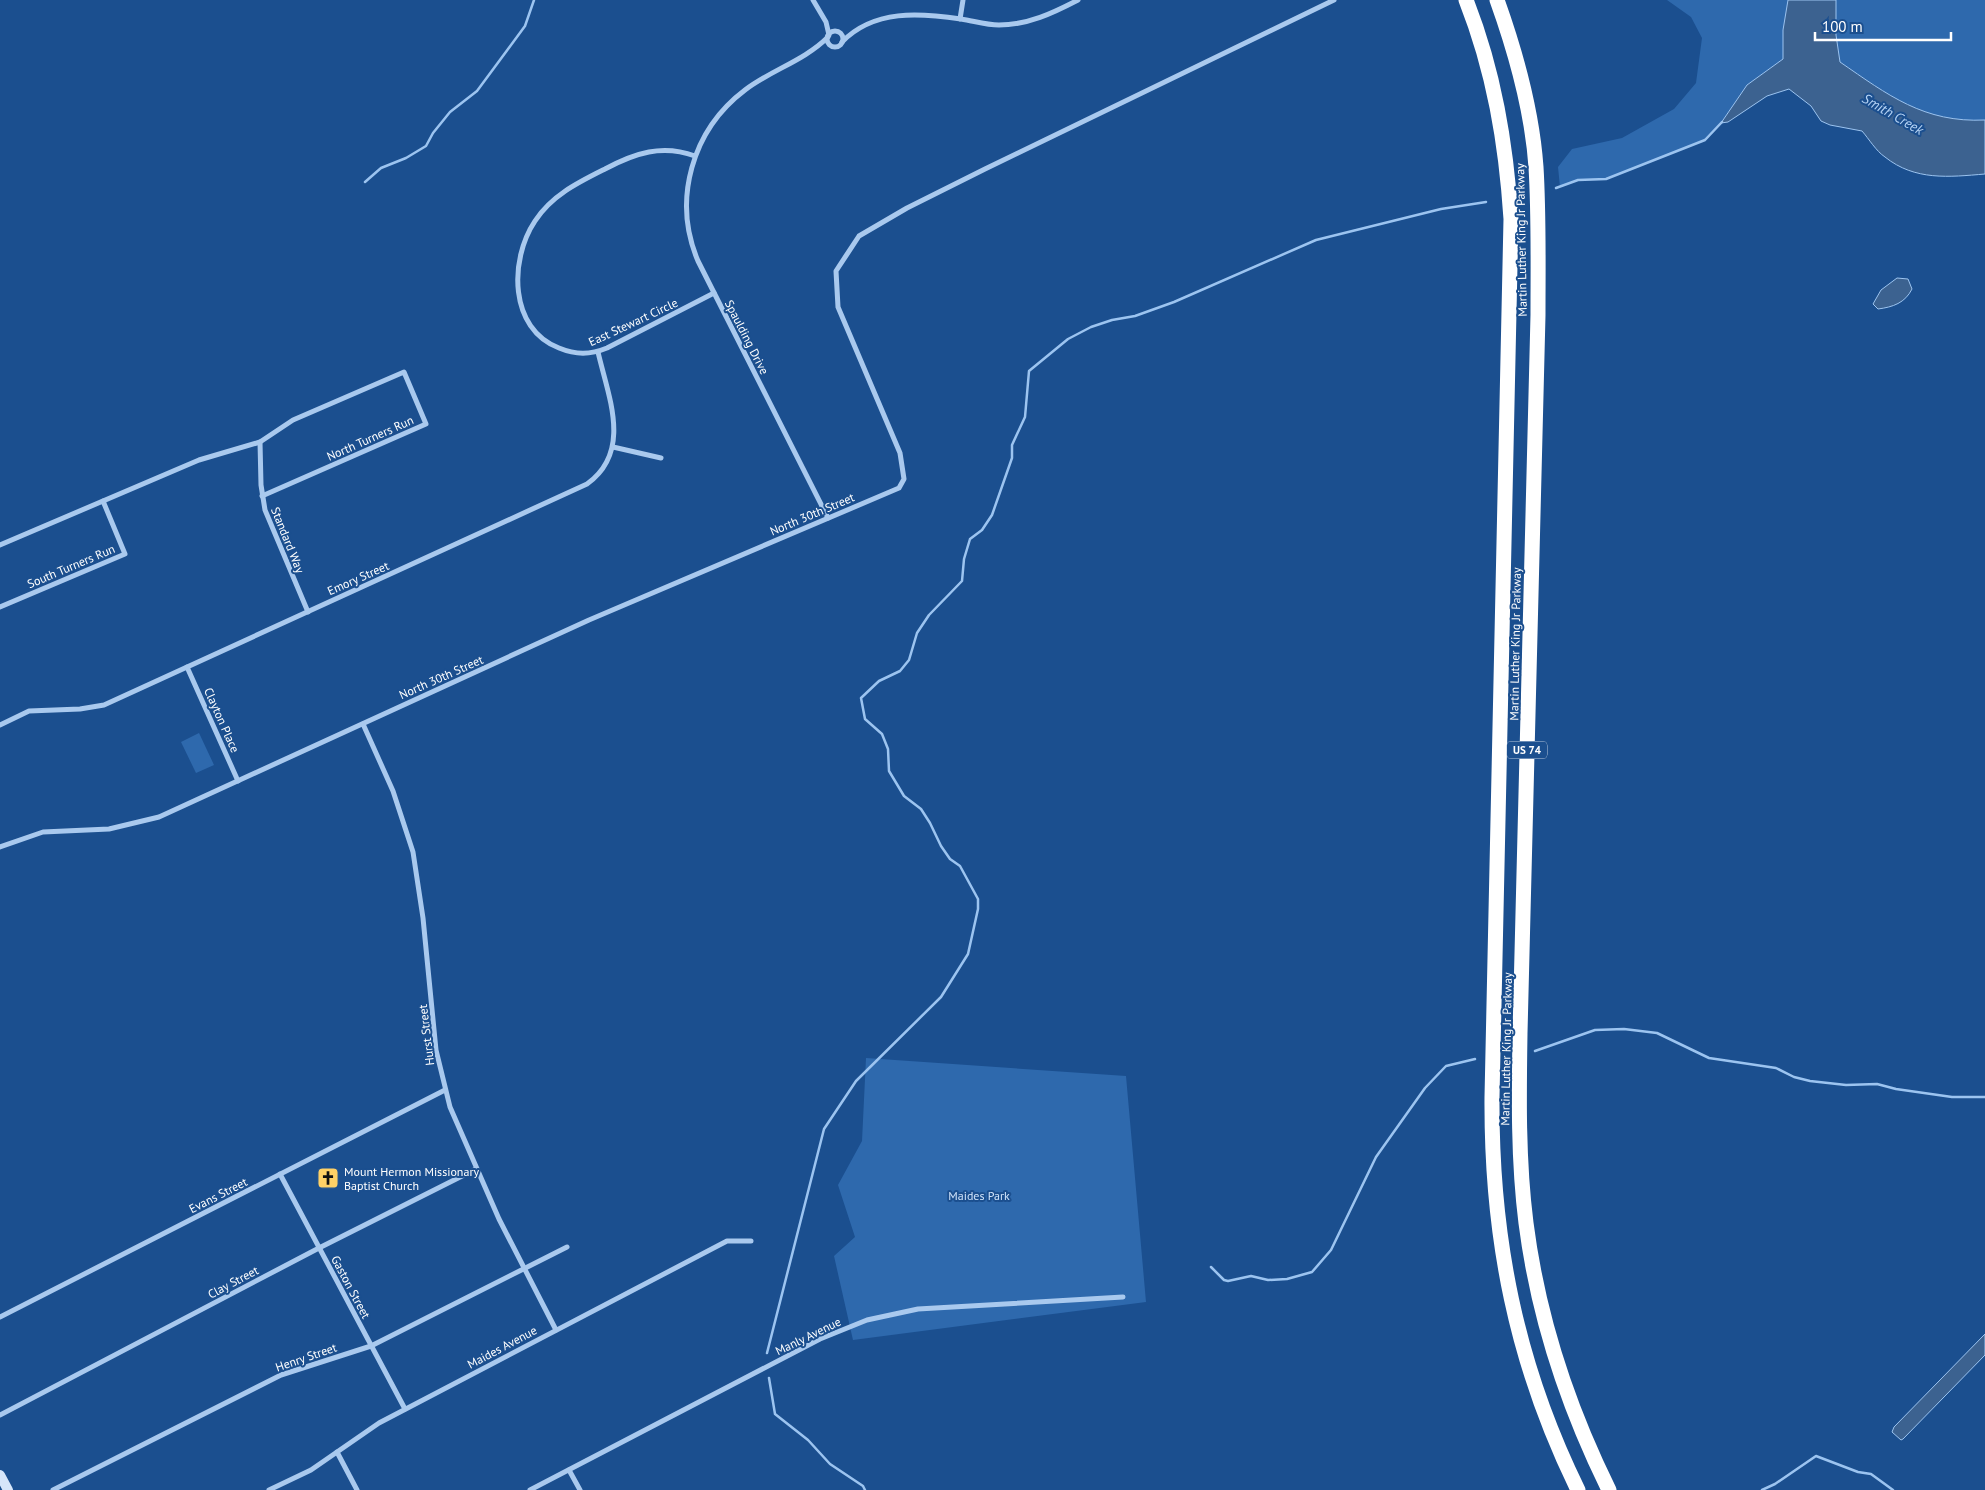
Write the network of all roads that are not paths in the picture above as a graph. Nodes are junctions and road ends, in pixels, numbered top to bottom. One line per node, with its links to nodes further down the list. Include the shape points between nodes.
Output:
1 (812, 0): 8 (street)
2 (963, 0): 7 (street)
3 (1078, 0): 7 (street, via 1029,22 998,25)
4 (1334, 0): 23 (street, North 30th Street, via 985,169 859,236 836,271 838,307 900,453 904,479 898,488)
5 (1466, 0): 54 (highway, Martin Luther King Jr Parkway / US 74, via 1486,57 1502,127 1511,219 1492,1097 1494,1184 1501,1251 1522,1344 1545,1415)
6 (1497, 0): 55 (highway, Martin Luther King Jr Parkway / US 74, via 1516,58 1528,112 1536,165 1538,220 1520,1033 1523,1189 1538,1296 1554,1357 1580,1430)
7 (960, 19): 10 (street, via 901,15 874,21)
8 (826, 22): 9 (street); 11 (street)
9 (839, 32): 10 (street); 11 (street); 12 (street)
10 (851, 32): 12 (street)
11 (828, 36): 13 (street, via 828,42); 14 (street)
12 (842, 42): 13 (street)
13 (833, 46): 14 (street)
14 (816, 48): 15 (street, Spaulding Drive, via 746,89 730,103 710,126)
15 (695, 156): 16 (street, Spaulding Drive, via 688,186 688,228 693,249); 17 (street, East Stewart Circle, via 668,149 633,155 555,198 529,231 520,259 518,284 520,304 531,327 544,342 563,350 583,354)
16 (714, 293): 17 (street, East Stewart Circle); 23 (street, Spaulding Drive)
17 (598, 352): 19 (street, Emory Street, via 613,418)
18 (260, 442): 21 (street, Standard Way); 21 (street, North Turners Run, via 293,420 404,372 426,424); 22 (street, via 199,460)
19 (613, 447): 20 (street); 26 (street, Emory Street, via 605,467 578,489)
20 (661, 458)
21 (262, 496): 26 (street, Standard Way, via 270,526)
22 (103, 501): 24 (street); 25 (street, South Turners Run, via 125,554)
23 (828, 518): 28 (street, North 30th Street, via 589,620)
24 (0, 545)
25 (0, 607)
26 (308, 612): 27 (street, Emory Street)
27 (187, 667): 29 (street, Emory Street, via 104,705 29,711); 30 (street, Clayton Place)
28 (363, 724): 30 (street, North 30th Street); 32 (street, Hurst Street, via 393,791 413,852 436,1050)
29 (0, 725)
30 (238, 781): 31 (street, North 30th Street, via 147,821 109,829 43,832)
31 (0, 847)
32 (445, 1090): 33 (street, Hurst Street); 34 (street, Evans Street)
33 (476, 1169): 37 (street, Clay Street); 38 (street, Hurst Street)
34 (280, 1174): 37 (street, Gaston Street); 40 (street, Evans Street)
35 (752, 1241): 41 (street, Maides Avenue, via 727,1241)
36 (567, 1247): 38 (street, Henry Street)
37 (319, 1248): 42 (street, Gaston Street); 44 (street, Clay Street)
38 (524, 1268): 41 (street, Hurst Street); 42 (street, Henry Street)
39 (1123, 1297): 46 (street, Manly Avenue, via 918,1309 867,1320 820,1339)
40 (0, 1317)
41 (556, 1330): 43 (street, Maides Avenue)
42 (371, 1346): 43 (street, Gaston Street); 49 (street, Henry Street, via 281,1375)
43 (405, 1409): 45 (street, Maides Avenue, via 364,1431)
44 (0, 1415)
45 (337, 1452): 50 (street, Maides Avenue, via 311,1470); 51 (street)
46 (569, 1470): 52 (street, Manly Avenue); 53 (street)
47 (0, 1476): 48 (street)
48 (8, 1490)
49 (53, 1490)
50 (269, 1490)
51 (357, 1490)
52 (530, 1490)
53 (580, 1490)
54 (1578, 1490)
55 (1608, 1490)

